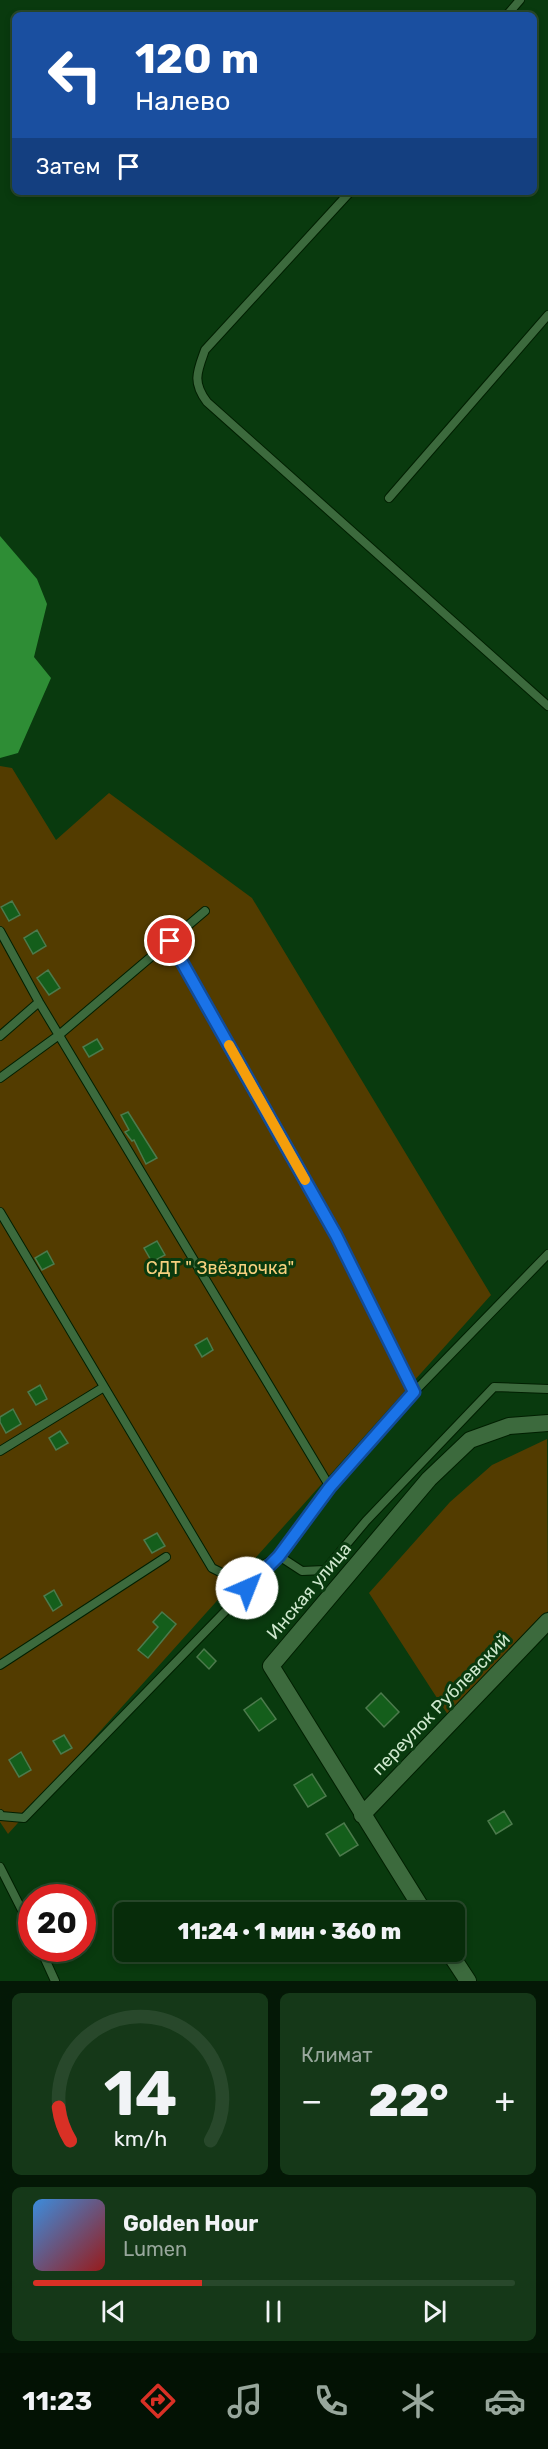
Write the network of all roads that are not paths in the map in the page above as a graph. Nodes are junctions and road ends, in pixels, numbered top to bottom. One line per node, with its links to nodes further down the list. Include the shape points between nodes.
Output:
1 (520, 0): 2 (lane)
2 (510, 12)
3 (347, 195): 6 (lane, via 205,350 197,372 198,390)
4 (548, 315): 5 (lane)
5 (389, 498)
6 (548, 706)
7 (205, 911): 9 (lane)
8 (0, 931): 10 (lane)
9 (170, 941): 11 (lane); 18 (lane, via 336,1235)
10 (39, 1002): 11 (lane); 12 (lane)
11 (59, 1035): 13 (lane); 21 (lane)
12 (0, 1036)
13 (0, 1078)
14 (0, 1212): 16 (lane)
15 (548, 1254): 18 (lane)
16 (104, 1387): 20 (lane); 22 (lane, via 212,1568 236,1580)
17 (548, 1389): 22 (lane, via 494,1387 366,1521 325,1570 302,1571)
18 (414, 1392): 21 (lane)
19 (548, 1423): 27 (street, Инская улица, via 509,1426 470,1440 429,1479 271,1665)
20 (0, 1450)
21 (330, 1487): 22 (lane)
22 (279, 1556): 26 (lane, via 24,1818)
23 (166, 1557): 25 (lane)
24 (548, 1621): 27 (street, переулок Рублевский)
25 (0, 1665)
26 (0, 1814)
27 (362, 1815): 30 (street, Инская улица)
28 (0, 1867): 29 (lane)
29 (18, 1902)
30 (418, 1902)
31 (46, 1962): 33 (lane)
32 (456, 1962): 34 (street)
33 (55, 1981)
34 (468, 1981)

